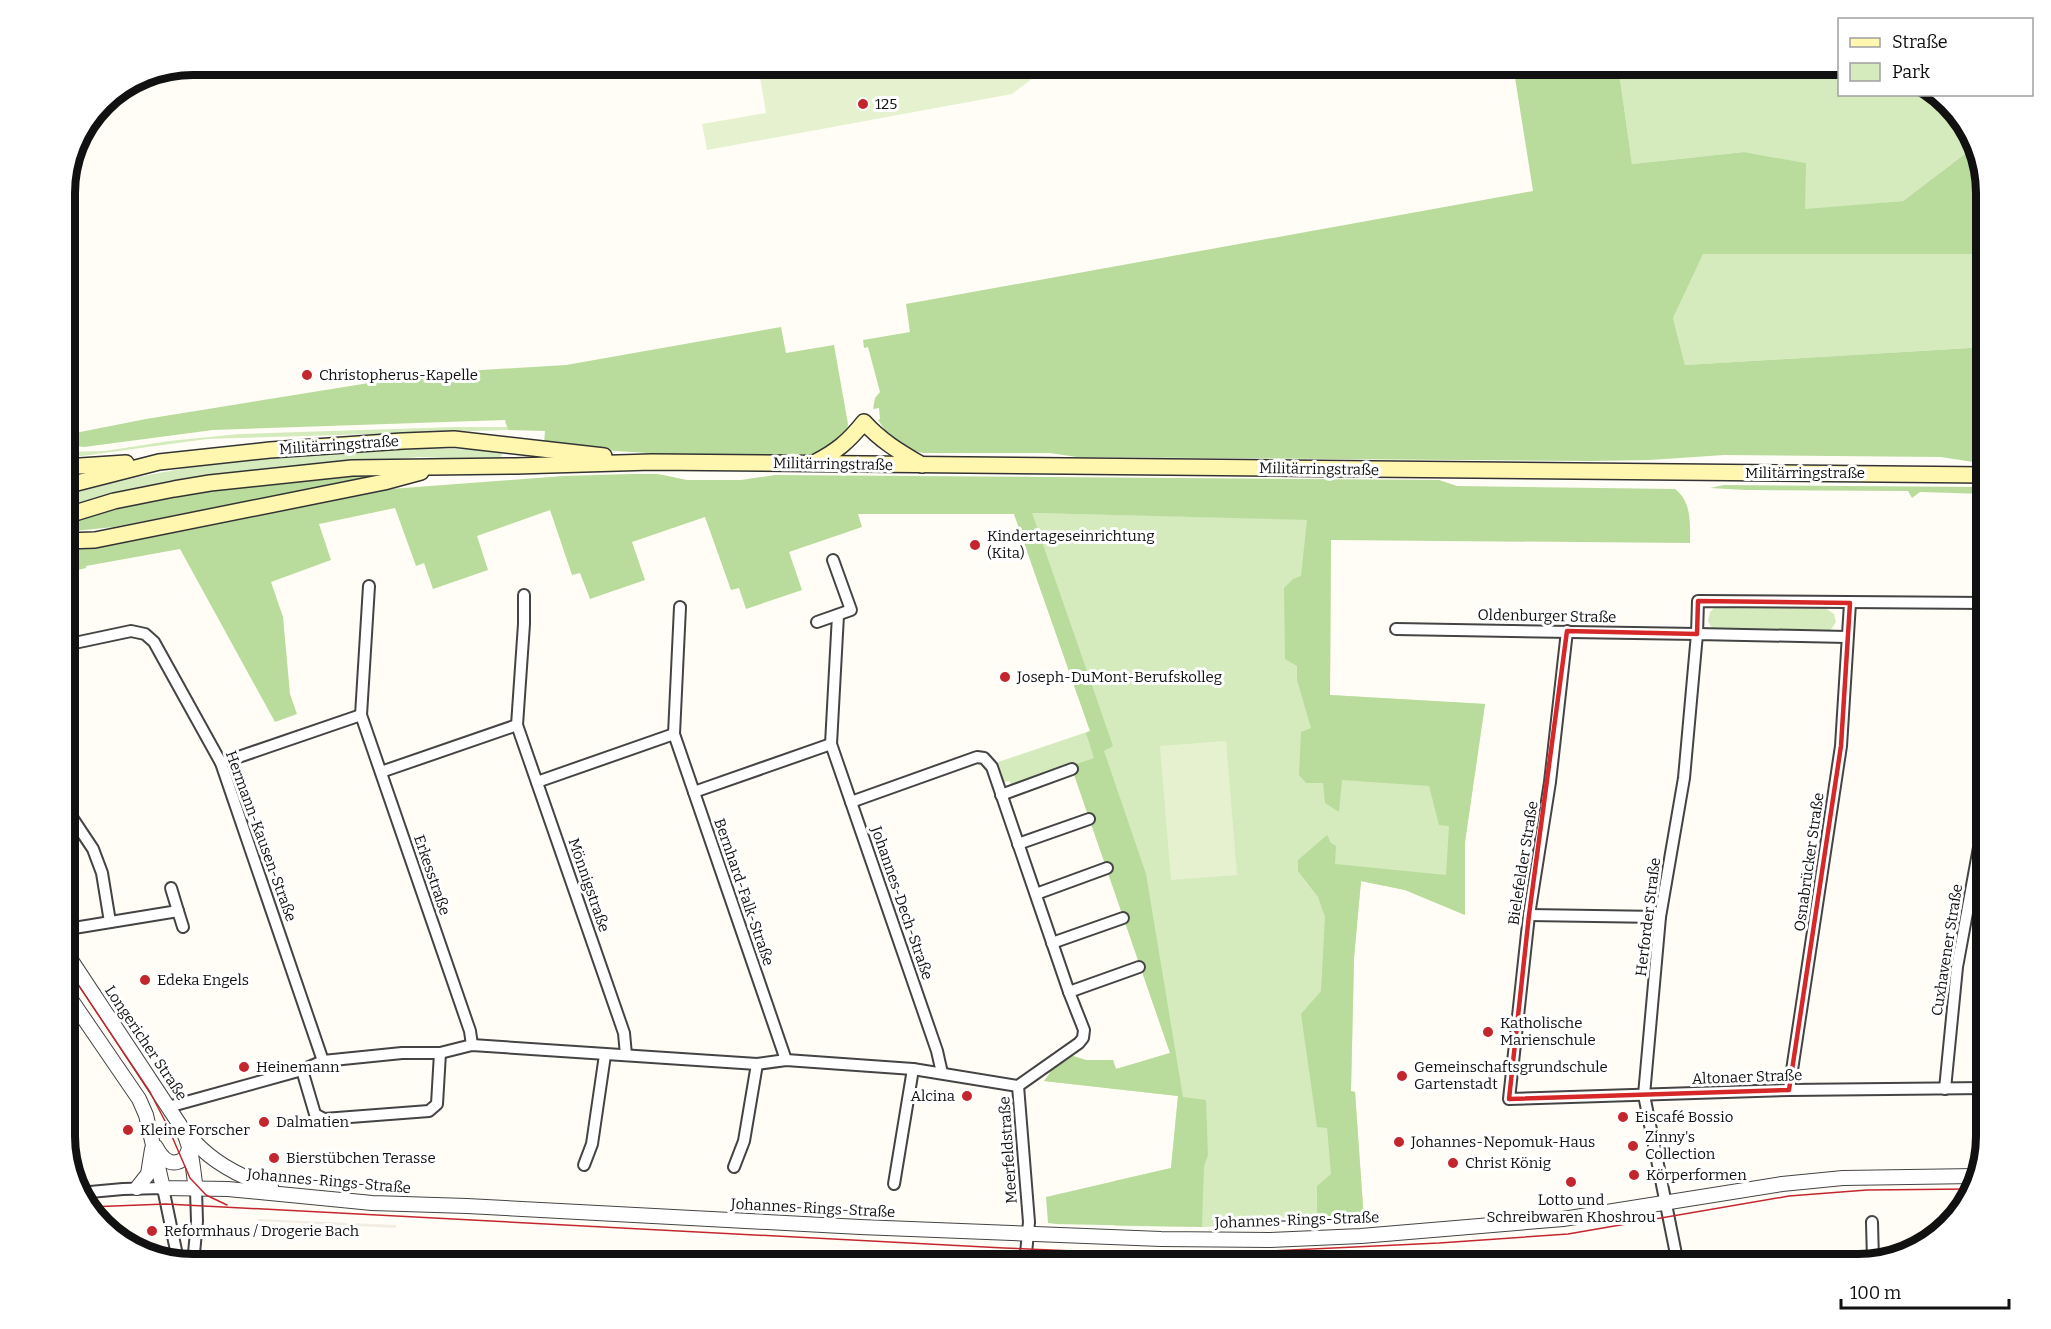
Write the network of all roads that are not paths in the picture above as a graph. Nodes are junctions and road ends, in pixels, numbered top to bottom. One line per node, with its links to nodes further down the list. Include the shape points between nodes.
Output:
1 (516, 444): 2 (main road, Militärringstraße, via 454,439 403,441); 3 (main road, Militärringstraße); 8 (main road)
2 (159, 462): 6 (main road); 10 (main road, Militärringstraße)
3 (652, 462): 4 (main road, Militärringstraße); 8 (main road, Militärringstraße)
4 (812, 464): 5 (main road, Militärringstraße); 5 (main road, via 849,441 864,422 889,445)
5 (922, 465): 9 (main road, Militärringstraße)
6 (75, 466)
7 (445, 466): 8 (main road, Militärringstraße); 11 (main road, Militärringstraße, via 352,468 210,483 114,501); 12 (main road, via 384,482 95,540)
8 (516, 466)
9 (1976, 475)
10 (75, 483)
11 (75, 513)
12 (75, 541)
13 (833, 560): 19 (street, Johannes-Dech-Straße, via 851,610)
14 (369, 586): 26 (street, Erkesstraße)
15 (524, 595): 27 (street, Mönnigstraße)
16 (1850, 603): 17 (street); 23 (street, via 1698,601); 24 (street)
17 (1976, 603)
18 (680, 606): 28 (street, Bernhard-Falk-Straße)
19 (838, 615): 20 (street); 29 (street, Johannes-Dech-Straße)
20 (816, 622)
21 (1396, 629): 22 (street, Oldenburger Straße)
22 (1567, 631): 23 (street, Oldenburger Straße); 45 (street, Bielefelder Straße, via 1550,782)
23 (1697, 634): 24 (street, Oldenburger Straße); 46 (street, Herforder Straße, via 1684,778)
24 (1847, 637): 69 (street, Osnabrücker Straße, via 1841,746)
25 (75, 643): 30 (street, Hermann-Kausen-Straße, via 131,632 145,634 154,642)
26 (361, 715): 30 (street); 32 (street, Erkesstraße)
27 (517, 725): 32 (street); 33 (street, Mönnigstraße)
28 (674, 734): 33 (street); 34 (street, Bernhard-Falk-Straße)
29 (831, 744): 34 (street); 36 (street, Johannes-Dech-Straße)
30 (221, 764): 61 (street, Hermann-Kausen-Straße)
31 (1072, 770): 35 (street)
32 (381, 772): 56 (street, Erkesstraße)
33 (537, 782): 59 (street, Mönnigstraße, via 624,1033)
34 (694, 792): 60 (street, Bernhard-Falk-Straße)
35 (1001, 795): 36 (street, Meerfeldstraße, via 992,767 984,758 977,758); 39 (street, Meerfeldstraße)
36 (850, 801): 65 (street, Johannes-Dech-Straße)
37 (1089, 819): 39 (street)
38 (75, 822): 48 (street, via 93,849 102,873)
39 (1018, 844): 43 (street, Meerfeldstraße)
40 (1976, 864): 68 (street, Cuxhavener Straße, via 1957,967)
41 (1107, 868): 43 (street)
42 (171, 888): 44 (street)
43 (1036, 894): 51 (street, Meerfeldstraße)
44 (178, 911): 48 (street); 49 (street)
45 (1529, 915): 46 (street); 71 (street, Bielefelder Straße)
46 (1660, 917): 70 (street, Herforder Straße)
47 (1123, 918): 51 (street)
48 (110, 922): 50 (street)
49 (183, 927)
50 (75, 928)
51 (1052, 943): 54 (street, Meerfeldstraße)
52 (75, 966): 72 (street, Longericher Straße)
53 (1139, 967): 54 (street)
54 (1069, 992): 66 (street, Meerfeldstraße, via 1084,1030 1083,1038)
55 (75, 1006): 74 (street, via 139,1099)
56 (472, 1045): 57 (street); 58 (street)
57 (440, 1053): 61 (street); 64 (street, via 437,1104 429,1111 324,1119 315,1114)
58 (605, 1055): 59 (street); 76 (street, via 592,1144)
59 (626, 1055): 62 (street)
60 (786, 1060): 62 (street); 63 (street)
61 (323, 1061): 64 (street)
62 (757, 1064): 77 (street, via 744,1141)
63 (913, 1069): 65 (street); 79 (street)
64 (302, 1070): 72 (street)
65 (942, 1073): 66 (street)
66 (1018, 1086): 87 (street, Meerfeldstraße)
67 (1976, 1088): 68 (street, Altonaer Straße)
68 (1945, 1089): 69 (street, Altonaer Straße)
69 (1789, 1090): 70 (street, Altonaer Straße)
70 (1644, 1095): 71 (street, Altonaer Straße); 85 (street, Herforder Straße)
71 (1509, 1099)
72 (168, 1107): 73 (street, Longericher Straße)
73 (180, 1125): 75 (street, Longericher Straße); 84 (street, via 196,1145 221,1164 248,1180)
74 (152, 1139): 75 (street, via 167,1162 181,1161); 80 (street, via 148,1174); 81 (street)
75 (190, 1147): 82 (street, Longericher Straße)
76 (584, 1165)
77 (734, 1167)
78 (1969, 1176): 85 (street, Johannes-Rings-Straße, via 1843,1178)
79 (894, 1184)
80 (137, 1188): 81 (street); 83 (street)
81 (163, 1188): 82 (street, Johannes-Rings-Straße); 88 (street)
82 (196, 1190): 84 (street, Johannes-Rings-Straße); 90 (street, Longericher Straße)
83 (90, 1192)
84 (293, 1194): 87 (street, Johannes-Rings-Straße, via 372,1203)
85 (1665, 1203): 87 (street, Johannes-Rings-Straße, via 1563,1219 1361,1236 1181,1240); 92 (street, Herforder Straße)
86 (1872, 1222): 89 (street)
87 (1028, 1234): 91 (street, Meerfeldstraße)
88 (177, 1253)
89 (1873, 1253)
90 (194, 1254)
91 (1026, 1254)
92 (1676, 1254)

